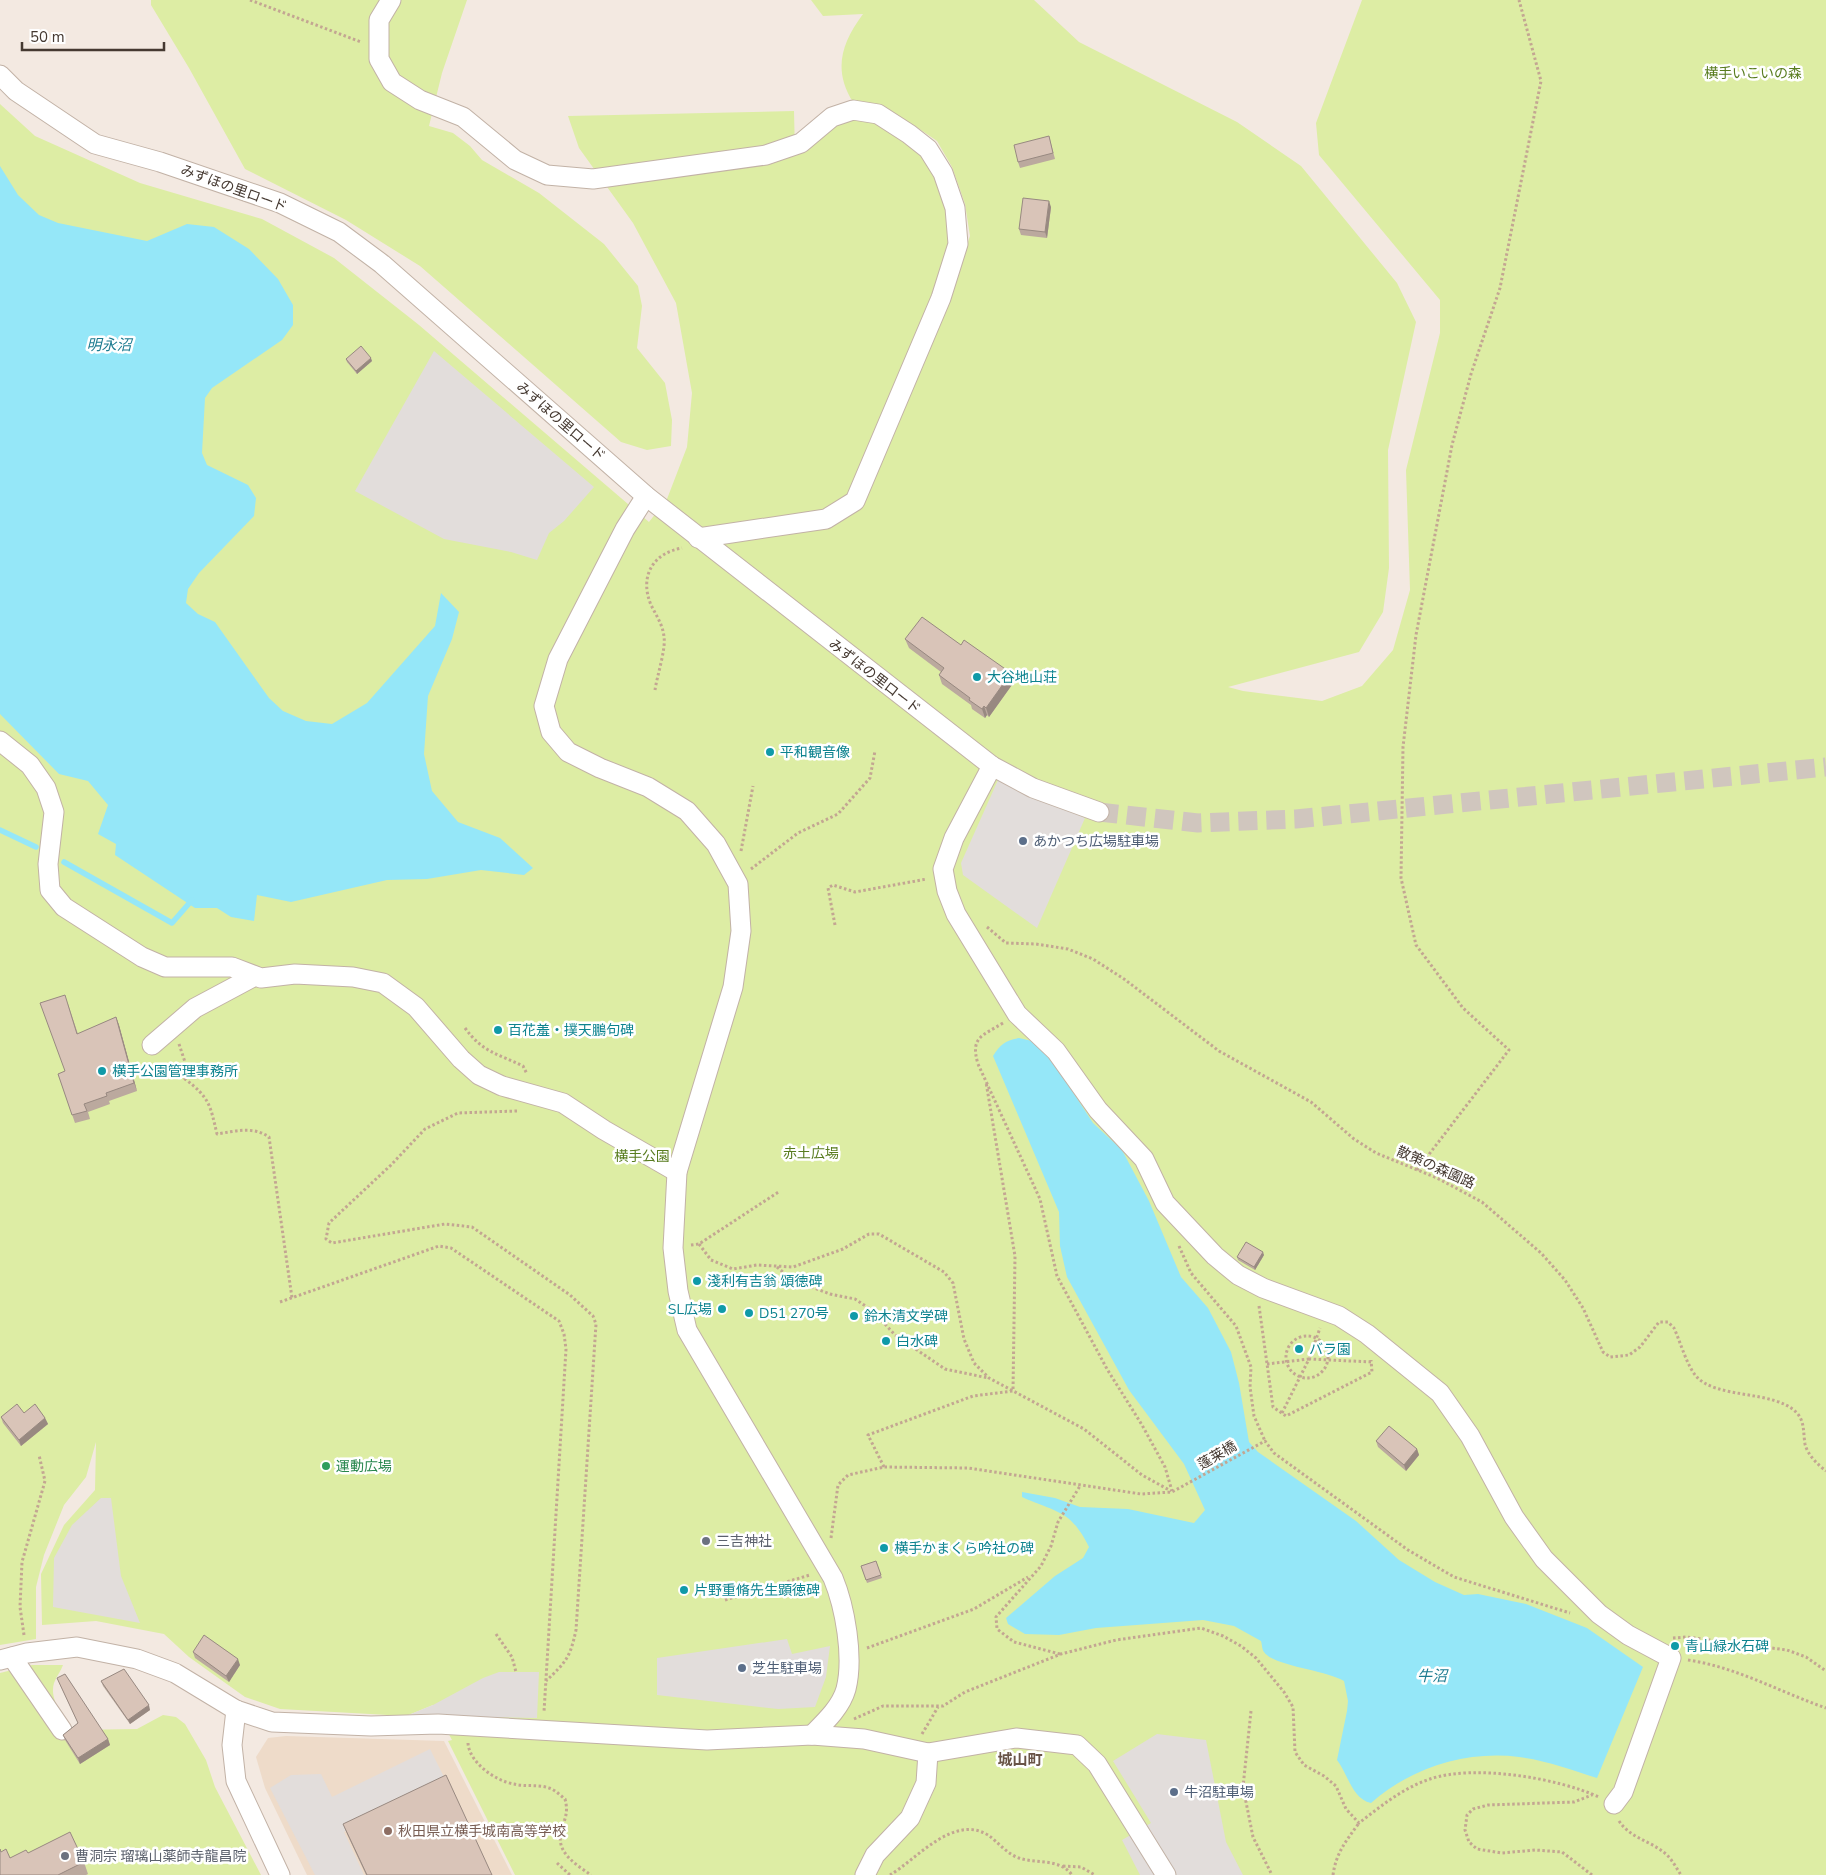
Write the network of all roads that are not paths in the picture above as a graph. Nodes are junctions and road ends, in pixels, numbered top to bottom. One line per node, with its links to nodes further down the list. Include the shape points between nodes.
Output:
1 (391, 0): 4 (street, via 379,20 379,59 392,82 420,100 464,118 515,160 547,175 593,179 766,155 801,143 832,117 853,110 878,114 910,134 928,149 943,173 956,208 958,244 941,298 855,501 826,519)
2 (0, 75): 3 (street, みずほの里ロード, via 16,91 95,144 233,186 280,203 339,232 382,264)
3 (646, 496): 4 (street, みずほの里ロード); 10 (street, via 625,529 558,659 544,706 551,732 568,752 648,787 688,811 716,844 738,884 741,930 733,987)
4 (698, 538): 6 (street, みずほの里ロード)
5 (0, 741): 8 (street, via 30,765 46,788 54,812 48,864 50,890 64,907 142,957 165,967 232,966)
6 (992, 766): 7 (street, みずほの里ロード, via 1033,788); 16 (street, via 954,838 944,875 956,914 1018,1014 1056,1050 1098,1110 1144,1159 1165,1203 1215,1256 1238,1275 1263,1288 1339,1316 1367,1334 1440,1393 1470,1436 1514,1517 1544,1559 1599,1614 1671,1658 1623,1792)
7 (1099, 812)
8 (255, 976): 9 (street, via 195,1008); 10 (street, via 354,977 383,983 416,1007 480,1076 502,1086 563,1103)
9 (152, 1045)
10 (677, 1172): 14 (street, via 673,1248 678,1291 688,1330 840,1596 849,1654 846,1689 832,1714)
11 (13, 1657): 12 (street, via 77,1646 136,1659 175,1673); 13 (street)
12 (236, 1710): 14 (street, via 272,1722 543,1728 706,1740); 17 (street, via 232,1745 236,1782)
13 (62, 1730)
14 (812, 1735): 15 (street, via 864,1739)
15 (921, 1752): 18 (street, via 926,1783 910,1818 875,1855); 19 (street, via 1016,1738 1077,1745 1097,1764)
16 (1614, 1804)
17 (280, 1875)
18 (865, 1875)
19 (1166, 1875)

